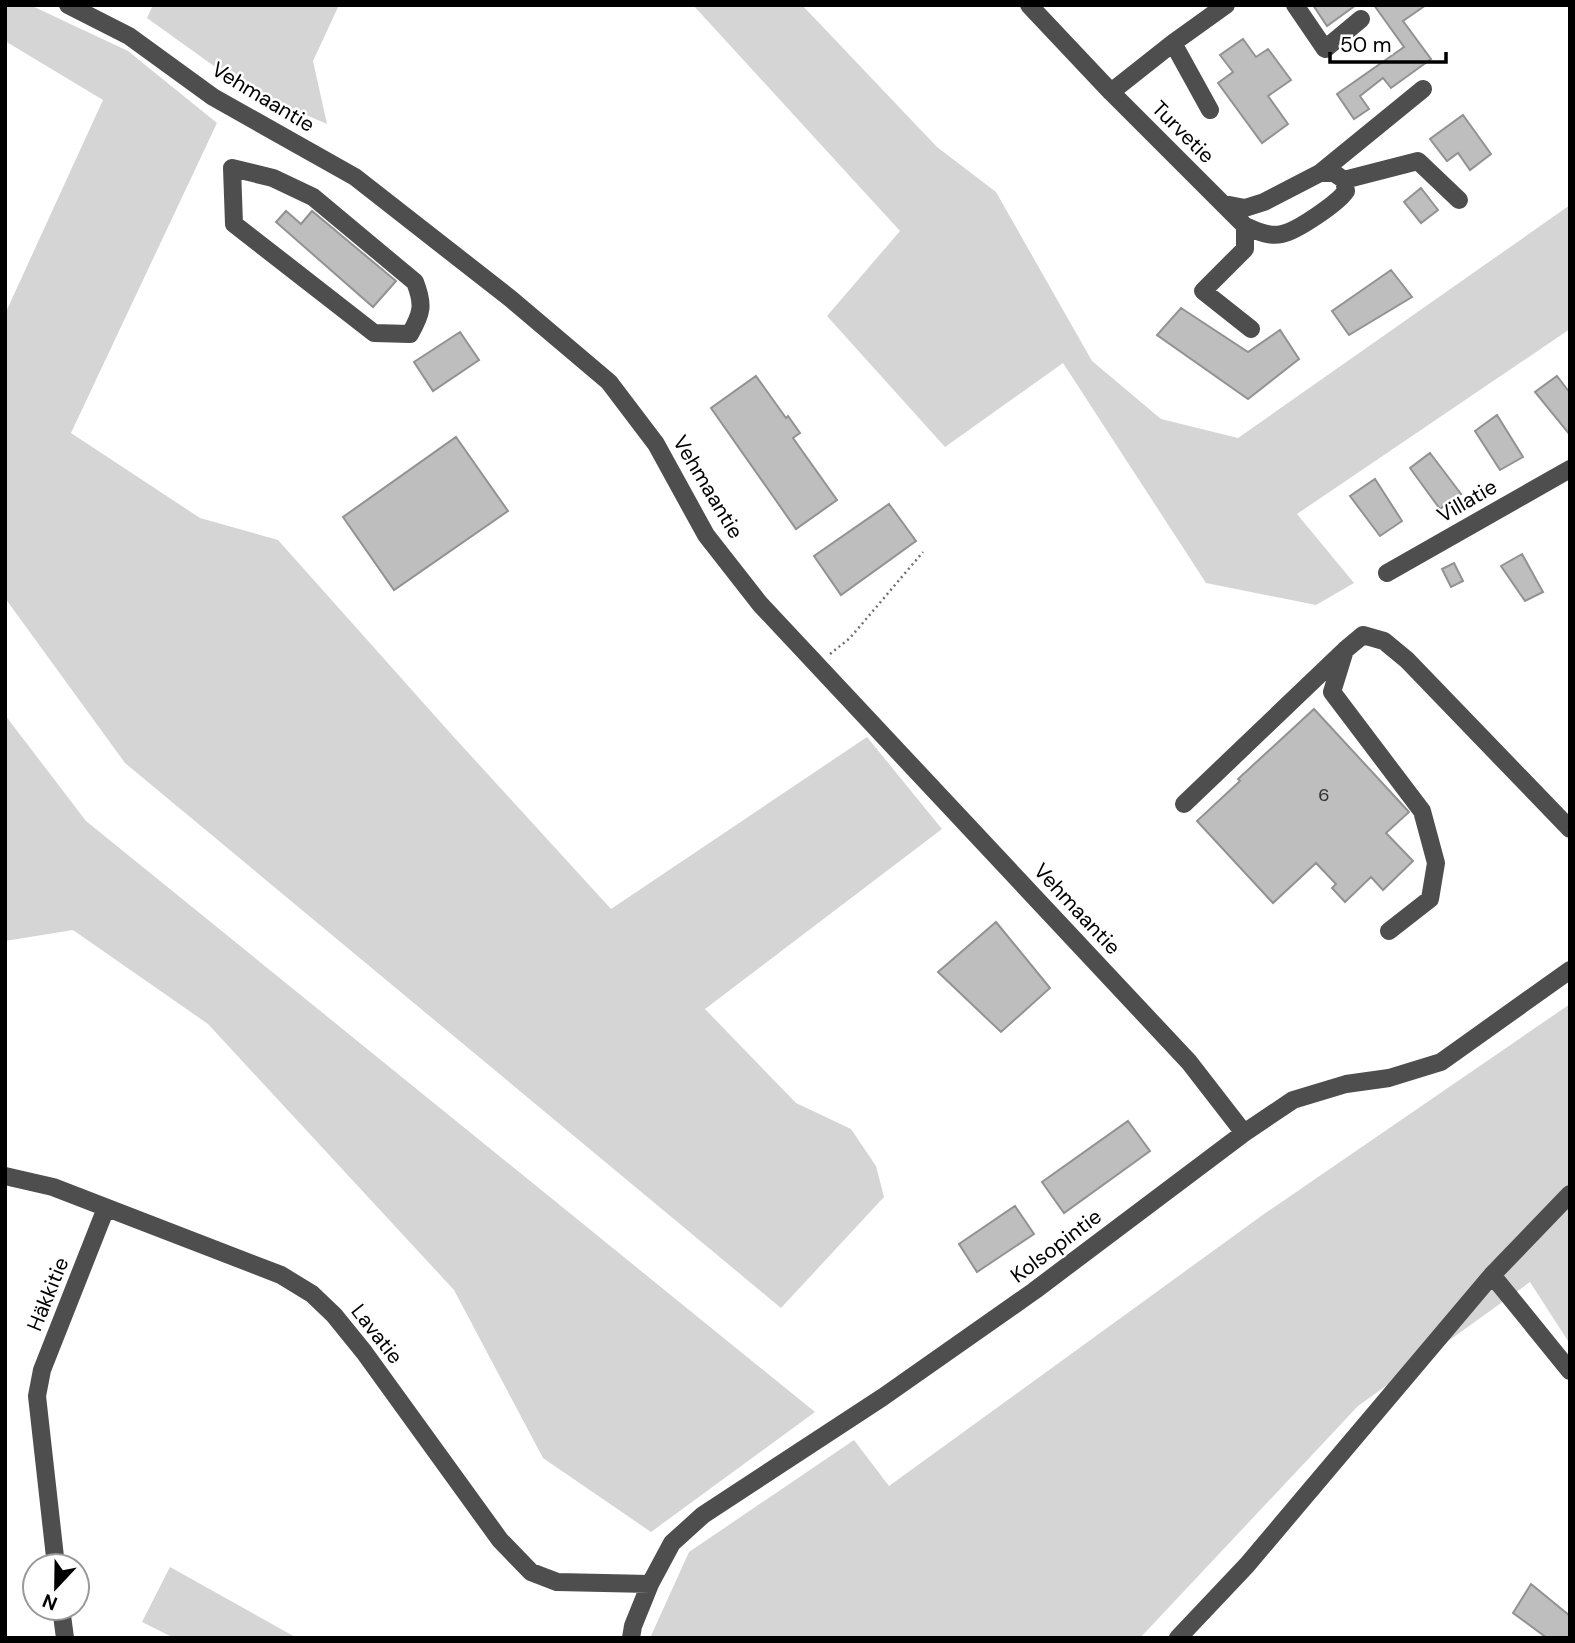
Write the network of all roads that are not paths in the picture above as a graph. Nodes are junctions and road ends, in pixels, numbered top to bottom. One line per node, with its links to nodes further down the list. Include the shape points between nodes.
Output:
1 (68, 5): 24 (street, Vehmaantie, via 129,36 213,97 355,177 609,382 656,444 706,535 760,604 1189,1062)
2 (1029, 5): 8 (street, Turvetie)
3 (1226, 5): 6 (street)
4 (1295, 5): 5 (street, via 1325,49)
5 (1362, 19)
6 (1173, 43): 8 (street); 9 (street)
7 (1423, 89): 10 (street)
8 (1111, 92): 13 (street, Turvetie)
9 (1210, 110)
10 (1320, 173): 11 (street, via 1335,173); 13 (street, via 1265,202 1245,208)
11 (1344, 180): 12 (street, via 1418,160); 14 (street, via 1346,191 1339,202 1283,234 1263,234)
12 (1459, 200)
13 (1224, 204): 14 (street, Turvetie)
14 (1245, 226): 16 (street, via 1245,249 1203,291)
15 (415, 282): 15 (street, via 421,316 410,334 374,333 234,224 232,168 273,178 313,197)
16 (1251, 329)
17 (1570, 468): 18 (street, Villatie)
18 (1387, 573)
19 (1345, 650): 20 (street); 21 (street, via 1363,635 1384,641 1449,701); 22 (street, via 1332,692 1422,811 1436,863 1430,899)
20 (1184, 804)
21 (1570, 828)
22 (1389, 931)
23 (1570, 970): 24 (street, Kolsopintie, via 1441,1062 1293,1100)
24 (1244, 1133): 31 (street, Kolsopintie, via 1024,1298 703,1516 673,1543)
25 (5, 1176): 27 (street, Lavatie, via 53,1186)
26 (1570, 1194): 28 (street)
27 (106, 1208): 30 (street, Häkkitie, via 42,1370 37,1396); 31 (street, Lavatie, via 281,1275 312,1294 364,1352 500,1540 531,1572 557,1582)
28 (1492, 1275): 29 (street); 33 (street, via 1247,1565)
29 (1570, 1371)
30 (55, 1552)
31 (650, 1584): 32 (street, Kolsopintie)
32 (631, 1638)
33 (1178, 1638)

